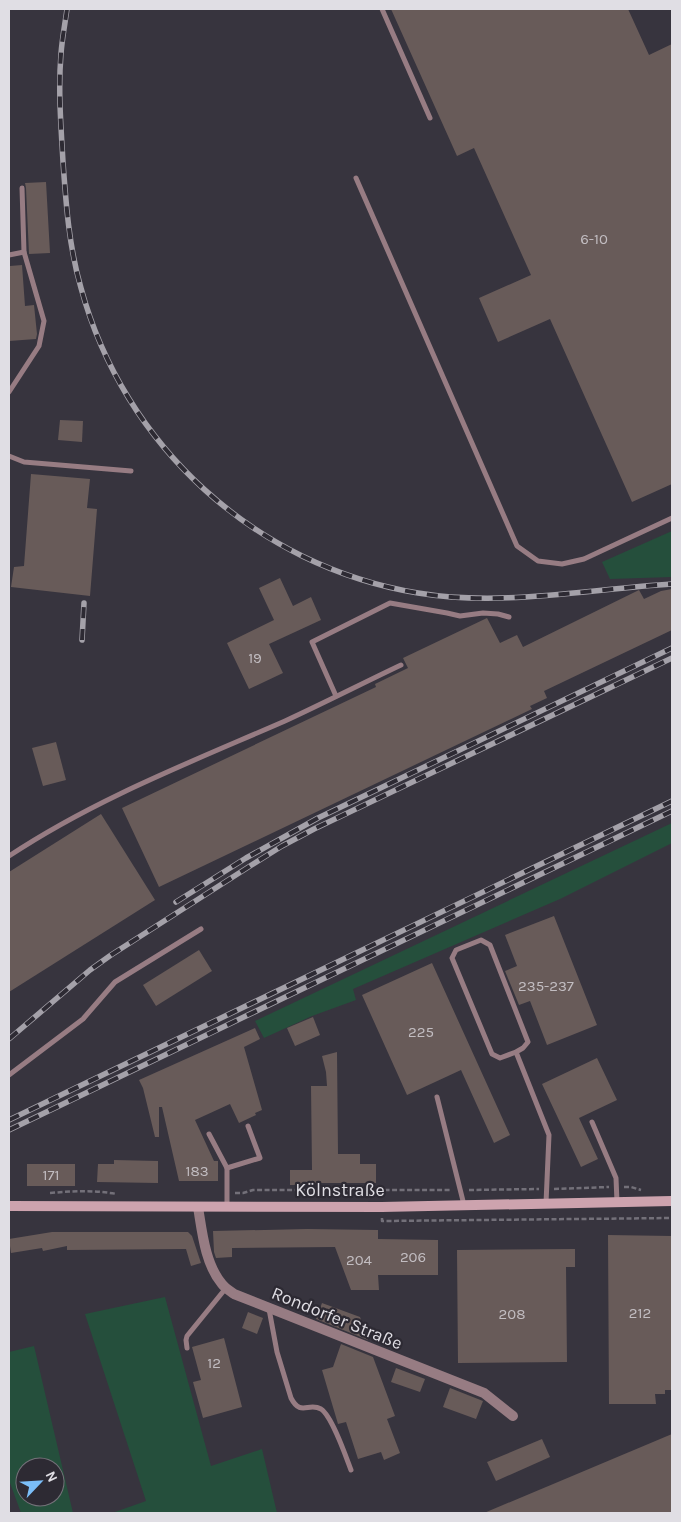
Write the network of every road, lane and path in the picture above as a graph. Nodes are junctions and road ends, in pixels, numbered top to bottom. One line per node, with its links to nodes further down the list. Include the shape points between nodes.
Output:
1 (382, 9): 2 (lane)
2 (430, 118)
3 (356, 178): 10 (lane, via 518,546 538,561 562,564 584,559)
4 (22, 188): 5 (lane)
5 (24, 252): 6 (lane); 7 (lane, via 44,321 39,346)
6 (9, 255)
7 (9, 392)
8 (9, 456): 9 (lane, via 24,462)
9 (132, 471)
10 (672, 518)
11 (509, 616): 13 (lane, via 483,613 460,616 390,603 312,642)
12 (402, 665): 13 (lane)
13 (336, 696): 14 (lane, via 117,796 46,832)
14 (9, 856)
15 (201, 929): 17 (lane, via 115,982 83,1019)
16 (516, 1052): 16 (lane, via 500,1058 492,1054 452,958 456,950 481,940 490,945 528,1042); 24 (lane, via 549,1135)
17 (9, 1075)
18 (437, 1097): 25 (lane)
19 (592, 1122): 23 (lane, via 616,1178)
20 (248, 1126): 22 (lane, via 260,1158)
21 (209, 1134): 22 (lane)
22 (227, 1168): 27 (lane)
23 (616, 1187): 24 (path); 26 (path); 31 (lane)
24 (547, 1189): 25 (path); 32 (lane)
25 (460, 1190): 27 (path, via 253,1190); 33 (lane)
26 (649, 1190)
27 (227, 1193): 36 (lane)
28 (46, 1194): 29 (path, via 78,1191)
29 (120, 1194)
30 (672, 1201): 31 (main road, Kölnstraße)
31 (617, 1202): 32 (main road, Kölnstraße)
32 (546, 1203): 33 (main road, Kölnstraße)
33 (464, 1205): 37 (main road, Kölnstraße)
34 (9, 1206): 35 (main road, Kölnstraße)
35 (198, 1207): 36 (main road, Kölnstraße); 39 (street, Rondorfer Straße, via 203,1239 214,1272)
36 (227, 1207): 37 (main road, Kölnstraße)
37 (382, 1207): 38 (path, via 382,1221)
38 (672, 1218)
39 (227, 1288): 40 (street, Rondorfer Straße); 41 (lane, via 187,1336)
40 (269, 1308): 42 (street, Rondorfer Straße, via 484,1393); 43 (lane, via 291,1398 297,1407 316,1407 326,1413)
41 (187, 1348)
42 (514, 1416)
43 (351, 1470)

